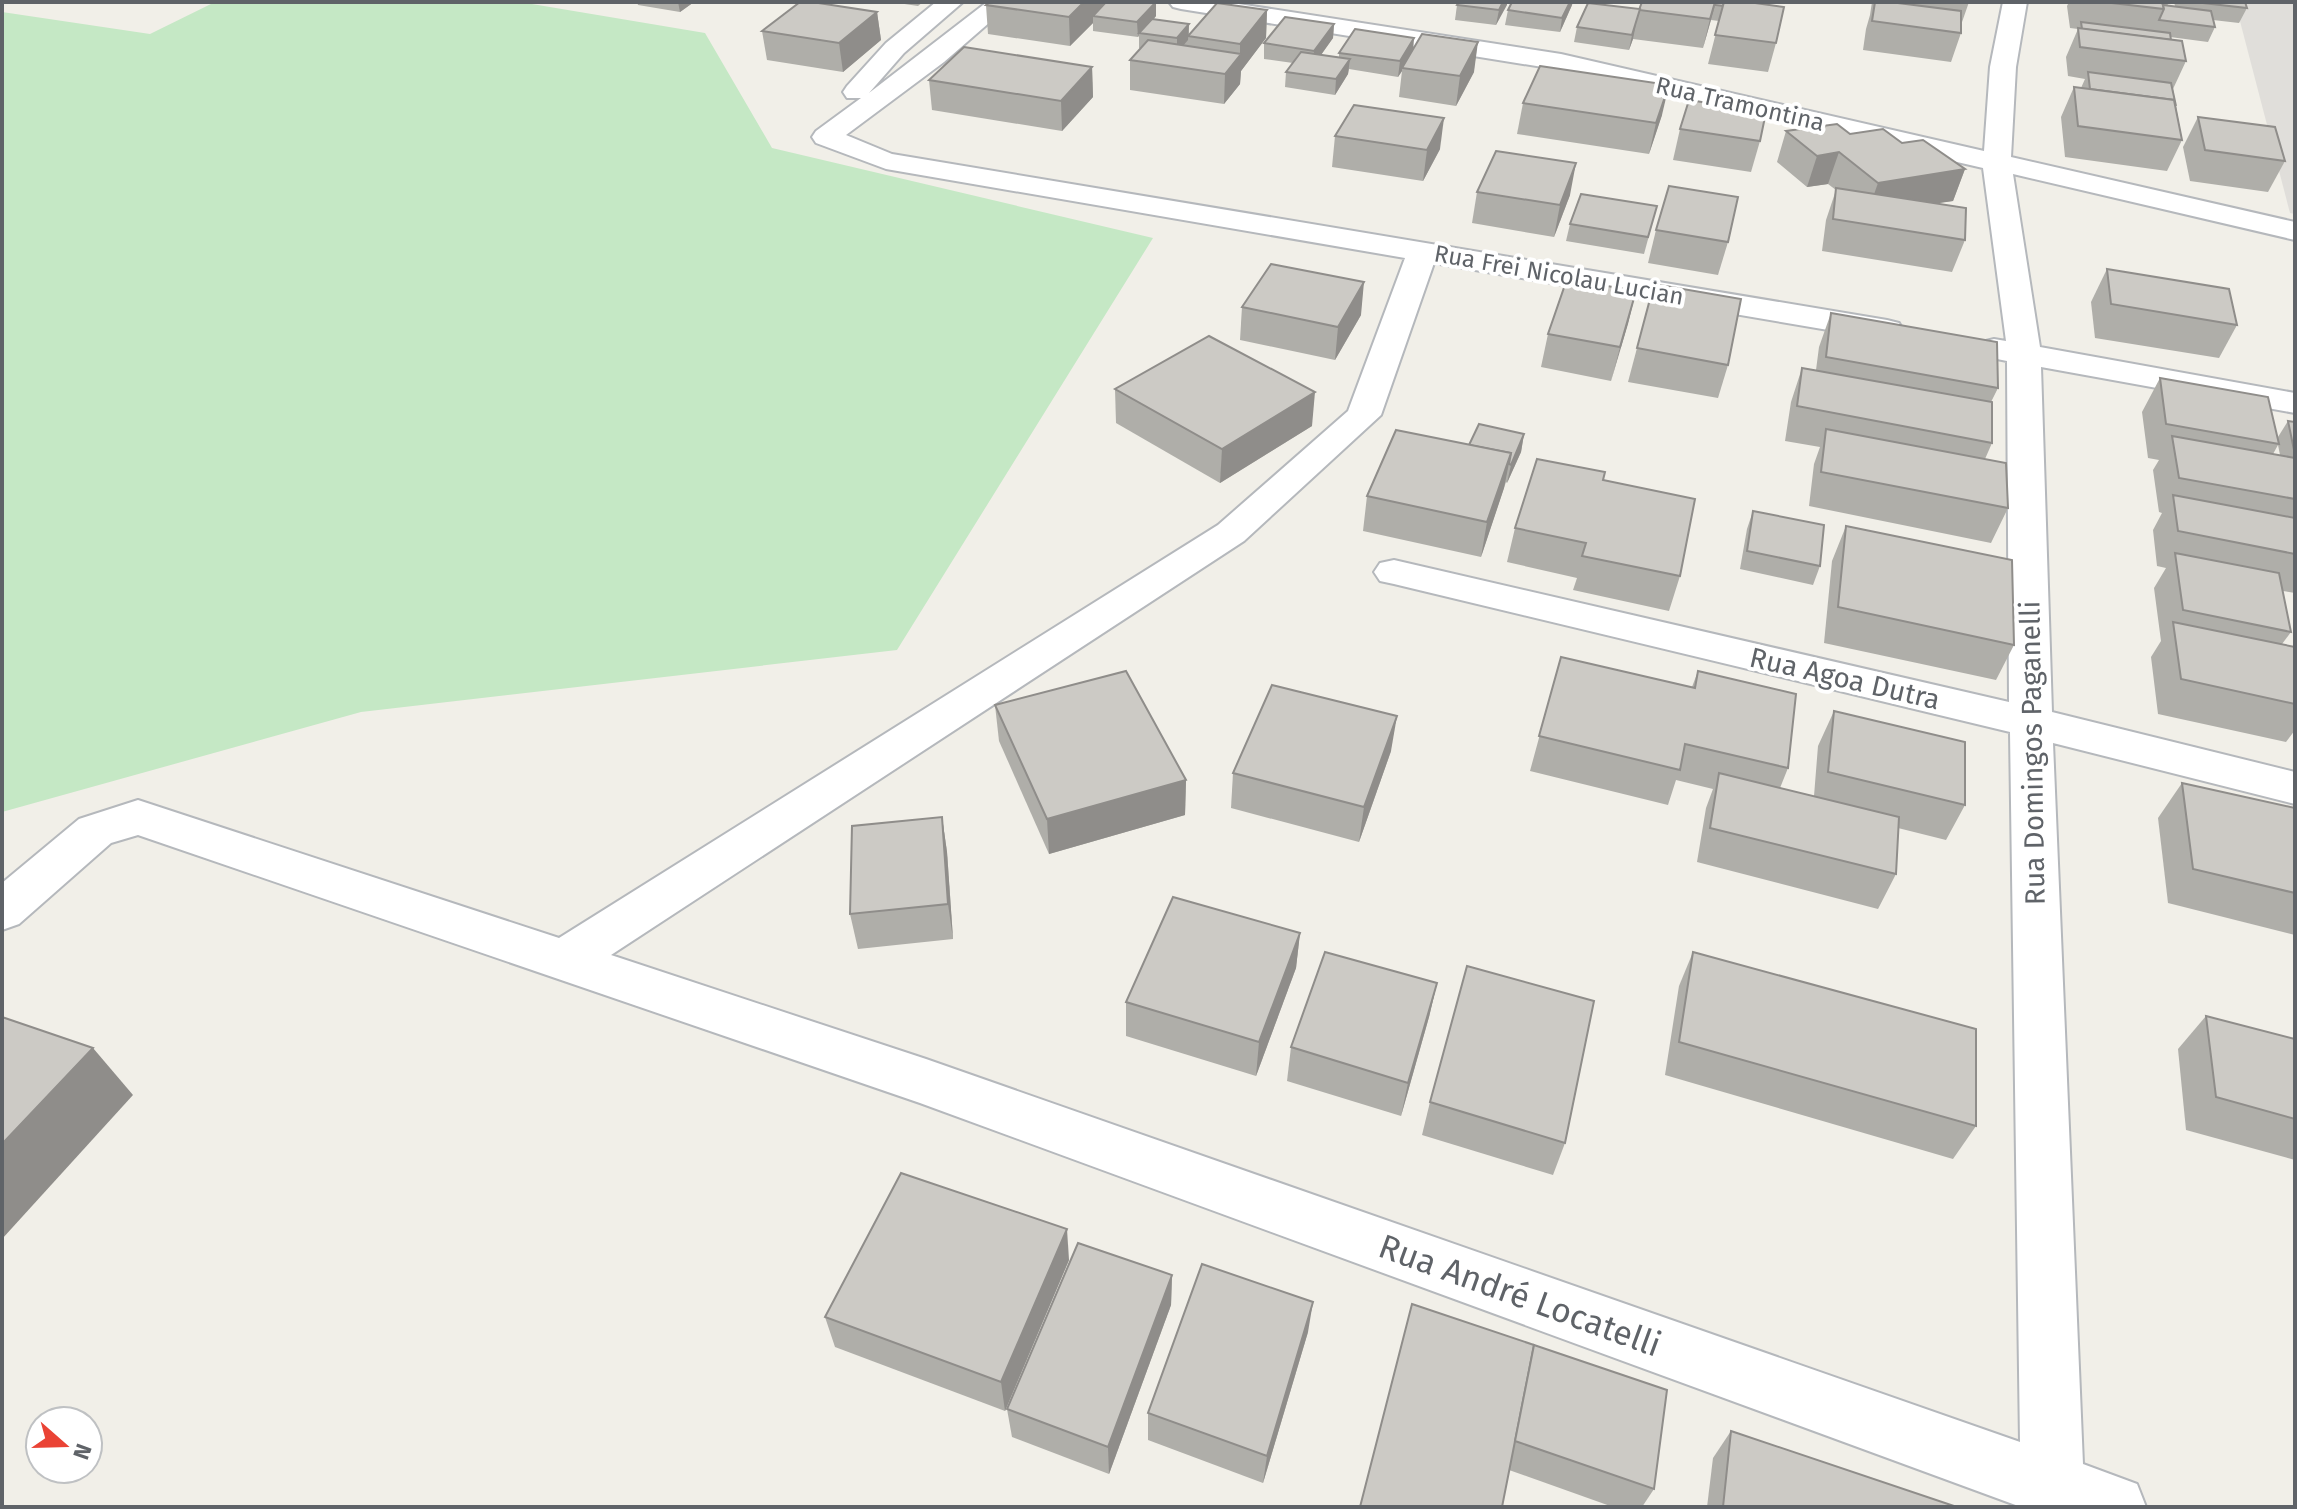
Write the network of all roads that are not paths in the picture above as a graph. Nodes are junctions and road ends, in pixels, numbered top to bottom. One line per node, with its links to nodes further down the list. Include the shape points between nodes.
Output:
1 (951, 2): 5 (street, via 895,48)
2 (1001, 2): 5 (street)
3 (1181, 2): 6 (street, Rua Tramontina, via 1561,62)
4 (2015, 2): 6 (street, Rua Domingos Paganelli, via 2003,67)
5 (826, 137): 8 (street, Rua Frei Nicolau Lucian, via 886,161)
6 (1997, 164): 7 (street, Rua Tramontina); 11 (street, Rua Domingos Paganelli)
7 (2295, 231)
8 (1422, 252): 9 (street, Rua Frei Nicolau Lucian); 17 (street, via 1364,415 1231,533)
9 (1916, 335)
10 (1962, 343): 11 (street)
11 (2024, 354): 12 (street); 14 (street, Rua Domingos Paganelli)
12 (2295, 403)
13 (1394, 572): 14 (street, Rua Agoa Dutra)
14 (2031, 722): 15 (street, Rua Agoa Dutra); 18 (street, Rua Domingos Paganelli)
15 (2295, 788)
16 (2, 911): 17 (street, Rua André Locatelli, via 95,831 138,817)
17 (565, 960): 18 (street, Rua André Locatelli, via 926,1082)
18 (2053, 1497): 19 (street, Rua André Locatelli)
19 (2114, 1507)

